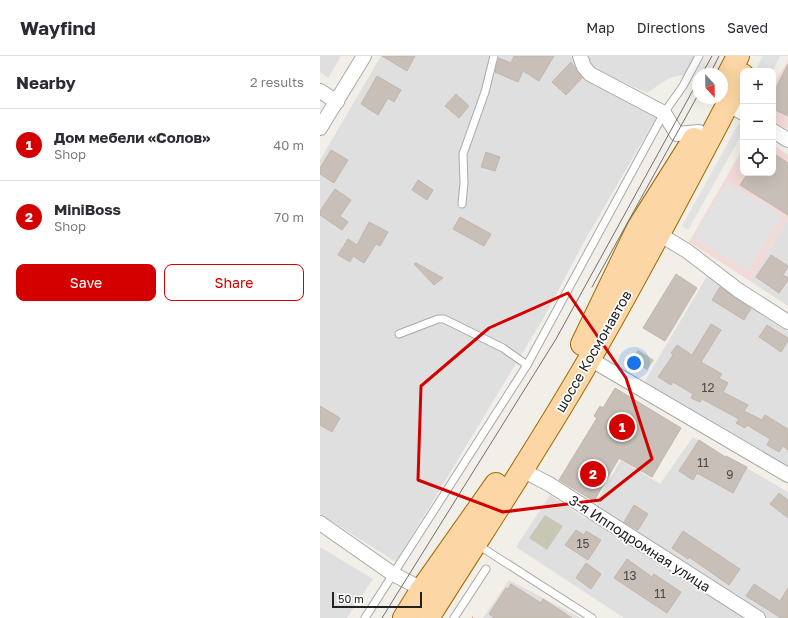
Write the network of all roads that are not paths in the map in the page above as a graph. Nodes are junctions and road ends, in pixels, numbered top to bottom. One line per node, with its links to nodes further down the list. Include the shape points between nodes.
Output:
1 (364, 56): 12 (street)
2 (494, 56): 20 (lane, via 485,92 463,154)
3 (580, 56): 15 (street, via 584,68 590,74)
4 (699, 56): 15 (lane, via 683,86)
5 (738, 56): 10 (main road, шоссе Космонавтов)
6 (753, 56): 7 (main road)
7 (747, 68)
8 (740, 79): 11 (main road, шоссе Космонавтов)
9 (320, 91): 12 (street)
10 (728, 97)
11 (728, 99)
12 (337, 102): 16 (street)
13 (724, 104): 17 (main road, шоссе Космонавтов)
14 (725, 104): 21 (main road, шоссе Космонавтов)
15 (664, 113): 17 (street, via 677,134); 25 (lane)
16 (320, 128)
17 (699, 132): 32 (main road, шоссе Космонавтов, via 638,228 578,353 511,464)
18 (776, 133): 19 (street)
19 (788, 140)
20 (462, 204)
21 (659, 234): 22 (street); 24 (main road, шоссе Космонавтов)
22 (788, 322)
23 (399, 334): 25 (lane, via 444,319 503,348)
24 (590, 359): 26 (main road, шоссе Космонавтов); 27 (street)
25 (527, 365): 31 (lane)
26 (522, 470): 29 (main road, шоссе Космонавтов); 38 (street, 3-я Ипподромная улица, via 549,484)
27 (788, 475)
28 (320, 524): 31 (street)
29 (475, 543): 35 (main road, шоссе Космонавтов); 37 (lane)
30 (486, 569): 36 (lane)
31 (393, 574): 32 (street); 33 (lane)
32 (422, 589): 34 (main road, шоссе Космонавтов)
33 (366, 618)
34 (404, 618)
35 (428, 618)
36 (454, 618)
37 (592, 618)
38 (758, 618)

